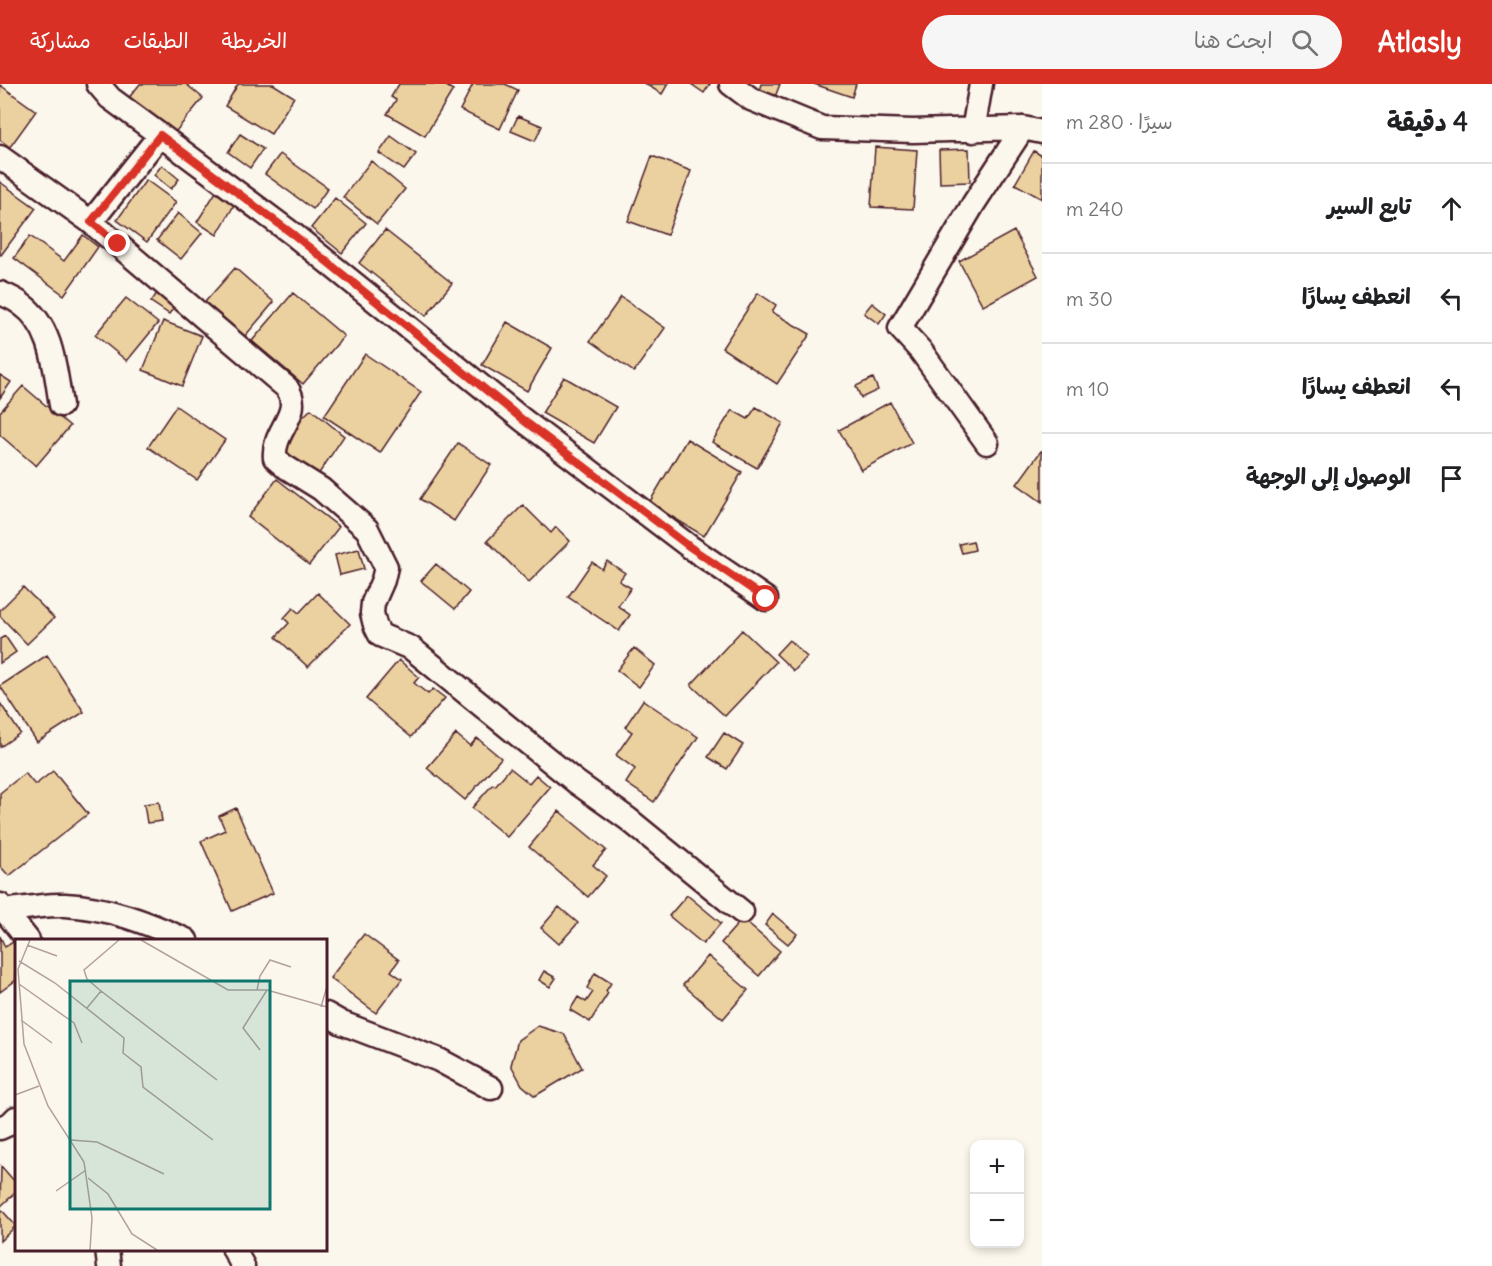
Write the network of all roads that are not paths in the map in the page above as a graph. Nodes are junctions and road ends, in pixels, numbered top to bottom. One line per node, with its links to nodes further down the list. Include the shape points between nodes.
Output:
1 (98, 84): 6 (street, via 110,98)
2 (731, 84): 5 (street, via 751,99 822,128)
3 (981, 84): 5 (street)
4 (1033, 130): 5 (street); 11 (street, via 974,203 900,328)
5 (973, 131)
6 (160, 135): 8 (street); 12 (street, via 294,235 531,426 690,547)
7 (0, 157): 8 (street)
8 (91, 222): 14 (street, via 287,388 293,405 276,439 275,458 321,489 367,529 386,567 372,613 380,635 411,648)
9 (0, 293): 10 (street, via 21,303 37,319 52,354)
10 (61, 405)
11 (987, 443)
12 (766, 599)
13 (2, 908): 15 (street); 16 (street, via 65,904 96,909 142,921)
14 (742, 912)
15 (27, 939)
16 (184, 939)
17 (327, 1015): 18 (street, via 439,1060)
18 (491, 1088)
19 (15, 1119): 20 (street)
20 (0, 1128)
21 (107, 1251): 23 (street)
22 (235, 1251): 24 (street)
23 (109, 1266)
24 (243, 1266)

